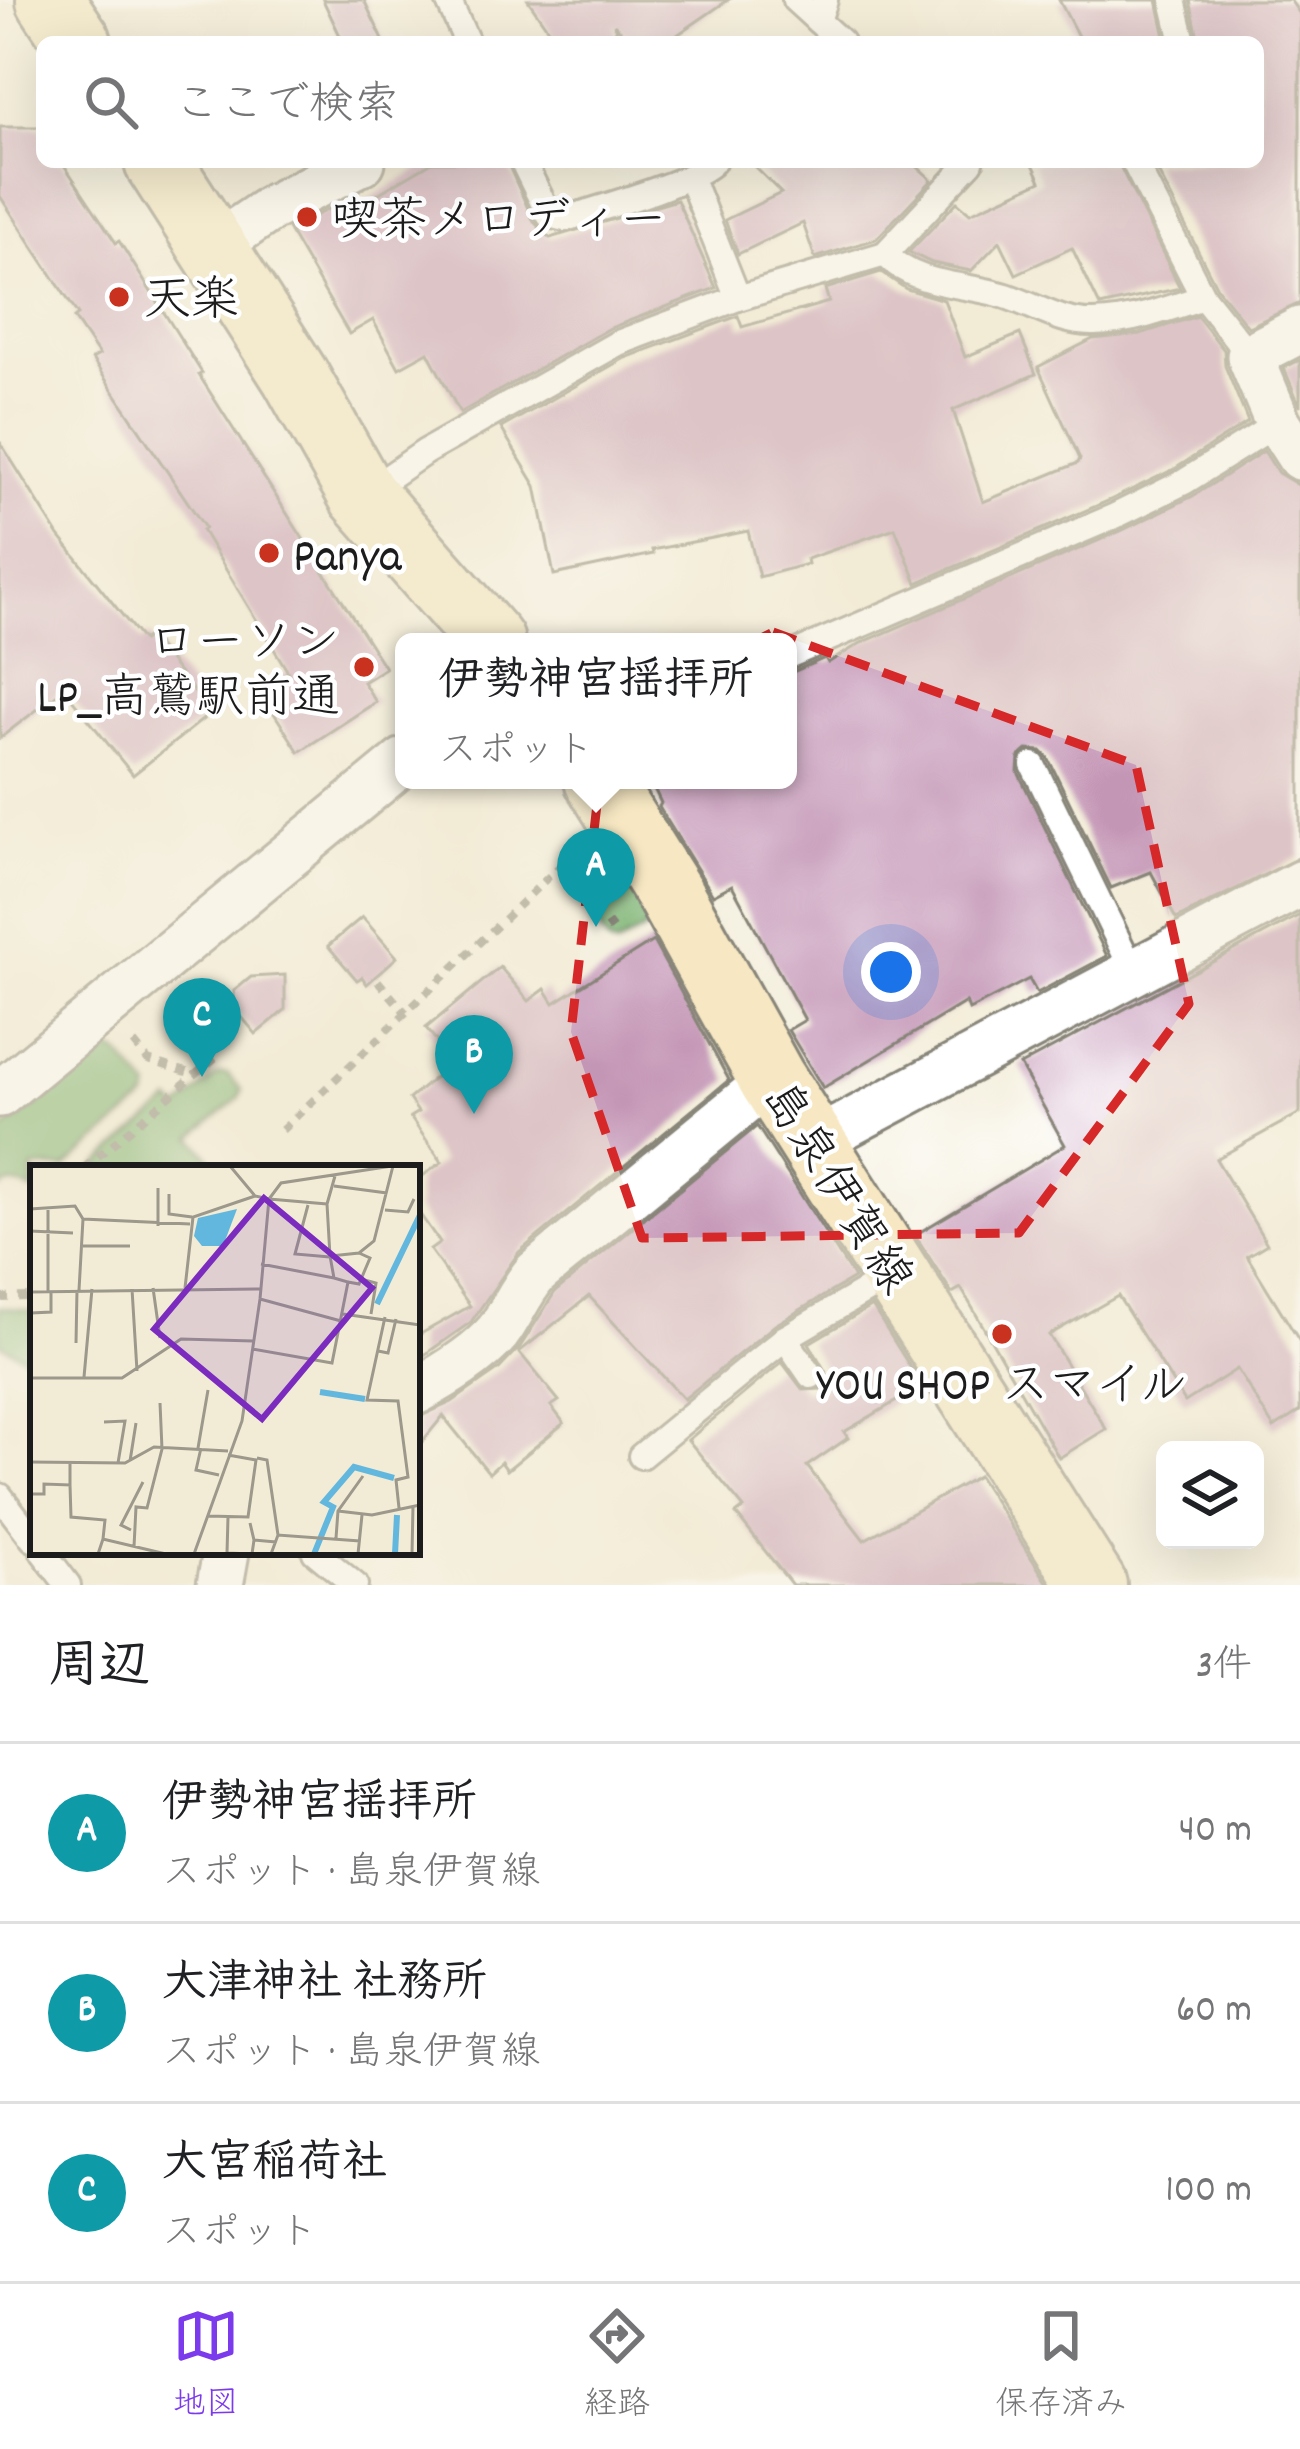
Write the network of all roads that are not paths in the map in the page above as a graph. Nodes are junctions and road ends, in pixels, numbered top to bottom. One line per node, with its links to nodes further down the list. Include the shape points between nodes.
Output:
1 (13, 0): 6 (main road)
2 (50, 0): 8 (main road)
3 (448, 0): 9 (lane)
4 (795, 0): 7 (lane)
5 (1174, 0): 10 (lane)
6 (0, 9)
7 (824, 27)
8 (74, 36)
9 (464, 36)
10 (1183, 36)
11 (162, 168): 18 (main road)
12 (350, 168): 18 (street)
13 (527, 168): 17 (lane, via 549,215 565,219)
14 (708, 168): 17 (lane)
15 (965, 168): 19 (lane)
16 (1137, 168): 20 (lane)
17 (691, 179): 21 (lane)
18 (214, 247): 25 (main road)
19 (885, 254): 20 (lane, via 937,283 1090,323); 21 (lane)
20 (1203, 297): 23 (lane)
21 (738, 298): 25 (lane, via 618,343)
22 (1300, 330): 23 (street)
23 (1250, 356): 24 (street)
24 (1289, 440): 27 (lane)
25 (362, 496): 26 (main road)
26 (483, 633)
27 (797, 652)
28 (1033, 765): 32 (lane)
29 (395, 768): 34 (street)
30 (608, 795): 33 (main road, 島泉伊賀線)
31 (1300, 884): 32 (street)
32 (1133, 971): 35 (street)
33 (772, 1079): 35 (main road, 島泉伊賀線); 39 (street, via 536,1273 497,1333)
34 (0, 1094)
35 (812, 1143): 36 (main road, 島泉伊賀線)
36 (894, 1274): 37 (lane); 49 (main road, 島泉伊賀線)
37 (785, 1338): 38 (lane); 40 (lane)
38 (811, 1376)
39 (420, 1389)
40 (640, 1456)
41 (0, 1496): 42 (lane)
42 (30, 1535)
43 (45, 1555): 46 (lane)
44 (225, 1555): 47 (street)
45 (319, 1555): 48 (lane)
46 (68, 1585)
47 (220, 1585)
48 (355, 1585)
49 (1093, 1585)

